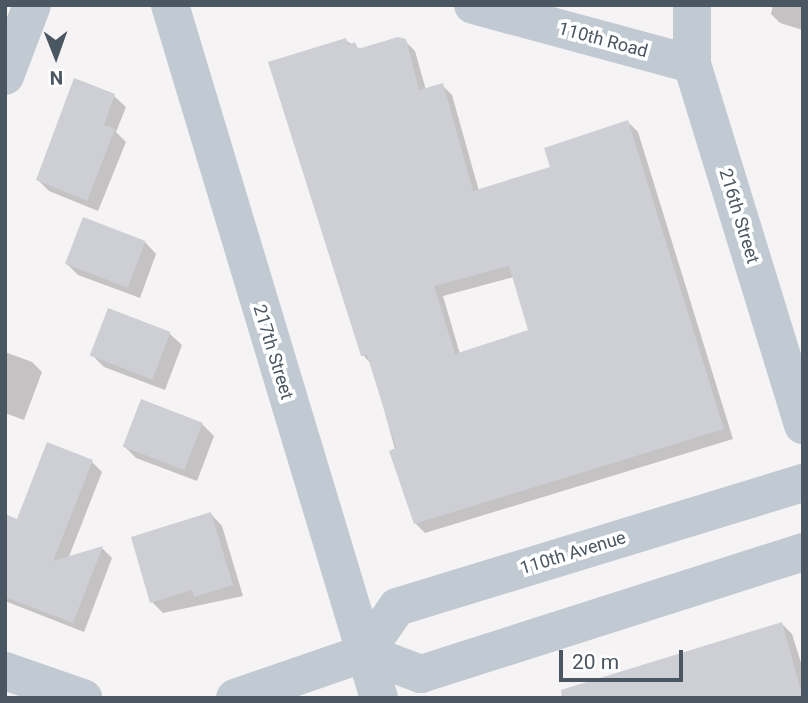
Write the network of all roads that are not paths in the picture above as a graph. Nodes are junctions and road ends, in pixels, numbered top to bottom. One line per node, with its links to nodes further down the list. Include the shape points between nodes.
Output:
1 (32, 5): 6 (street)
2 (170, 5): 10 (street, 217th Street)
3 (474, 5): 5 (street, 110th Road)
4 (692, 5): 5 (street, 216th Street)
5 (692, 64): 7 (street, 216th Street)
6 (5, 76)
7 (803, 425)
8 (803, 483): 10 (street, 110th Avenue, via 397,607)
9 (803, 552): 10 (street, via 421,674)
10 (365, 653): 13 (street); 14 (street, 217th Street)
11 (5, 670): 12 (street)
12 (83, 698)
13 (235, 698)
14 (379, 698)

